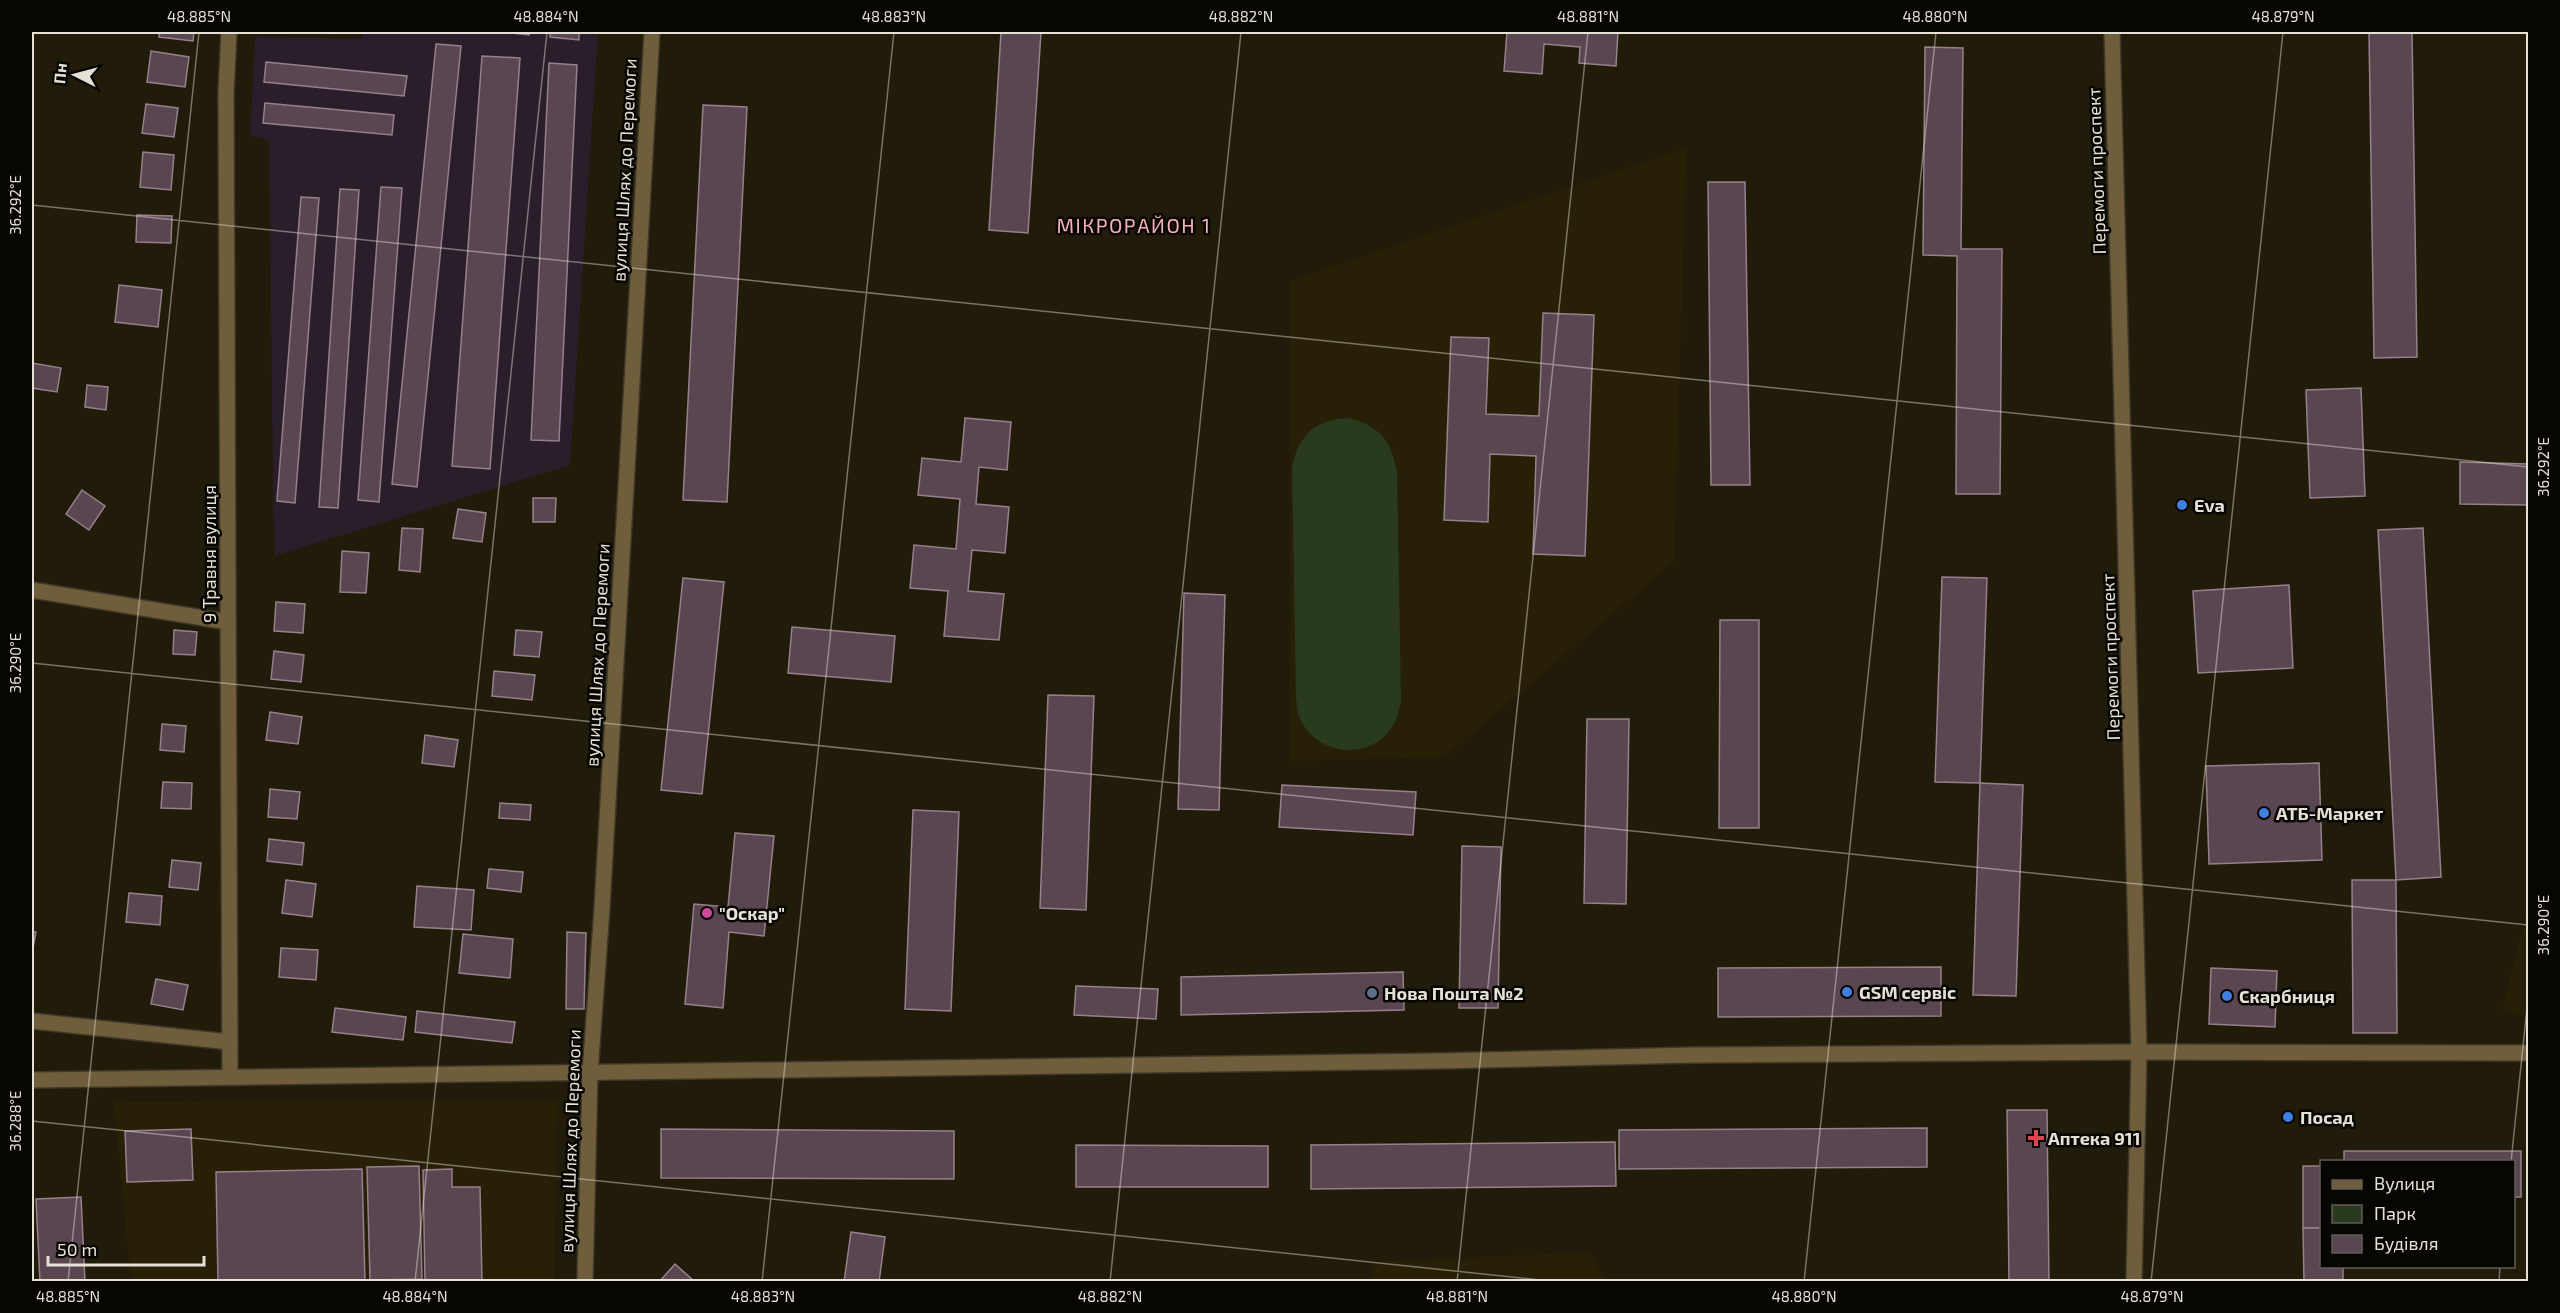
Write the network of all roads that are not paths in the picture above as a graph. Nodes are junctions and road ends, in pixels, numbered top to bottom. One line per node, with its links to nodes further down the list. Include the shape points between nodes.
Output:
1 (229, 32): 5 (street, 9 Травня вулиця)
2 (652, 32): 10 (street, вулиця Шлях до Перемоги)
3 (2112, 32): 8 (street, Перемоги проспект)
4 (32, 590): 5 (street)
5 (228, 622): 7 (street, 9 Травня вулиця)
6 (32, 1021): 7 (street)
7 (230, 1042): 11 (street, 9 Травня вулиця)
8 (2139, 1052): 9 (street); 10 (street, via 1694,1055); 14 (street, Перемоги проспект)
9 (2529, 1053)
10 (590, 1073): 11 (street); 13 (street, вулиця Шлях до Перемоги)
11 (230, 1075): 12 (street)
12 (32, 1080)
13 (585, 1281)
14 (2134, 1281)

